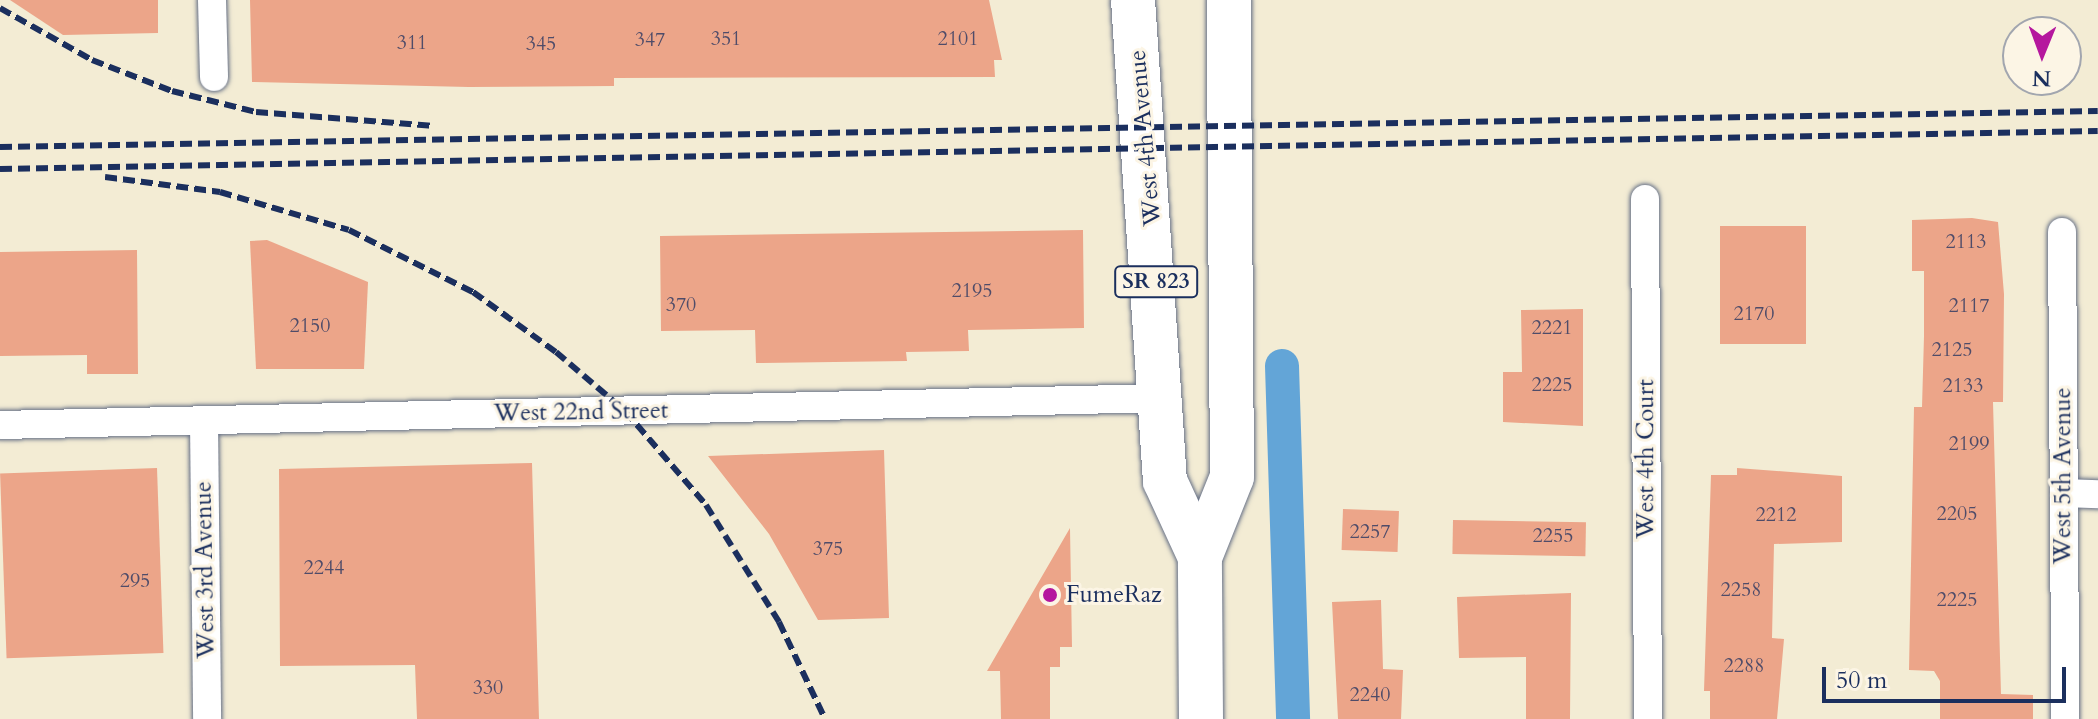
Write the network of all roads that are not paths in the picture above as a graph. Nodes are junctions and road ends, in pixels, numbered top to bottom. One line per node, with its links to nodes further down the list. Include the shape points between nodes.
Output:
1 (212, 0): 4 (street)
2 (1133, 0): 7 (main road, West 4th Avenue / SR 823)
3 (1229, 0): 12 (main road, West 4th Avenue / SR 823, via 1232,477)
4 (214, 77)
5 (1645, 199): 15 (street, West 4th Court)
6 (2062, 232): 10 (street, West 5th Avenue)
7 (1162, 398): 8 (street, West 22nd Street); 12 (main road, West 4th Avenue / SR 823, via 1165,481)
8 (204, 421): 9 (street, West 22nd Street); 13 (street, West 3rd Avenue)
9 (0, 425)
10 (2064, 493): 11 (street); 16 (street, West 5th Avenue)
11 (2098, 494)
12 (1200, 557): 14 (main road, West 4th Avenue / SR 823)
13 (207, 719)
14 (1201, 719)
15 (1648, 719)
16 (2065, 719)

